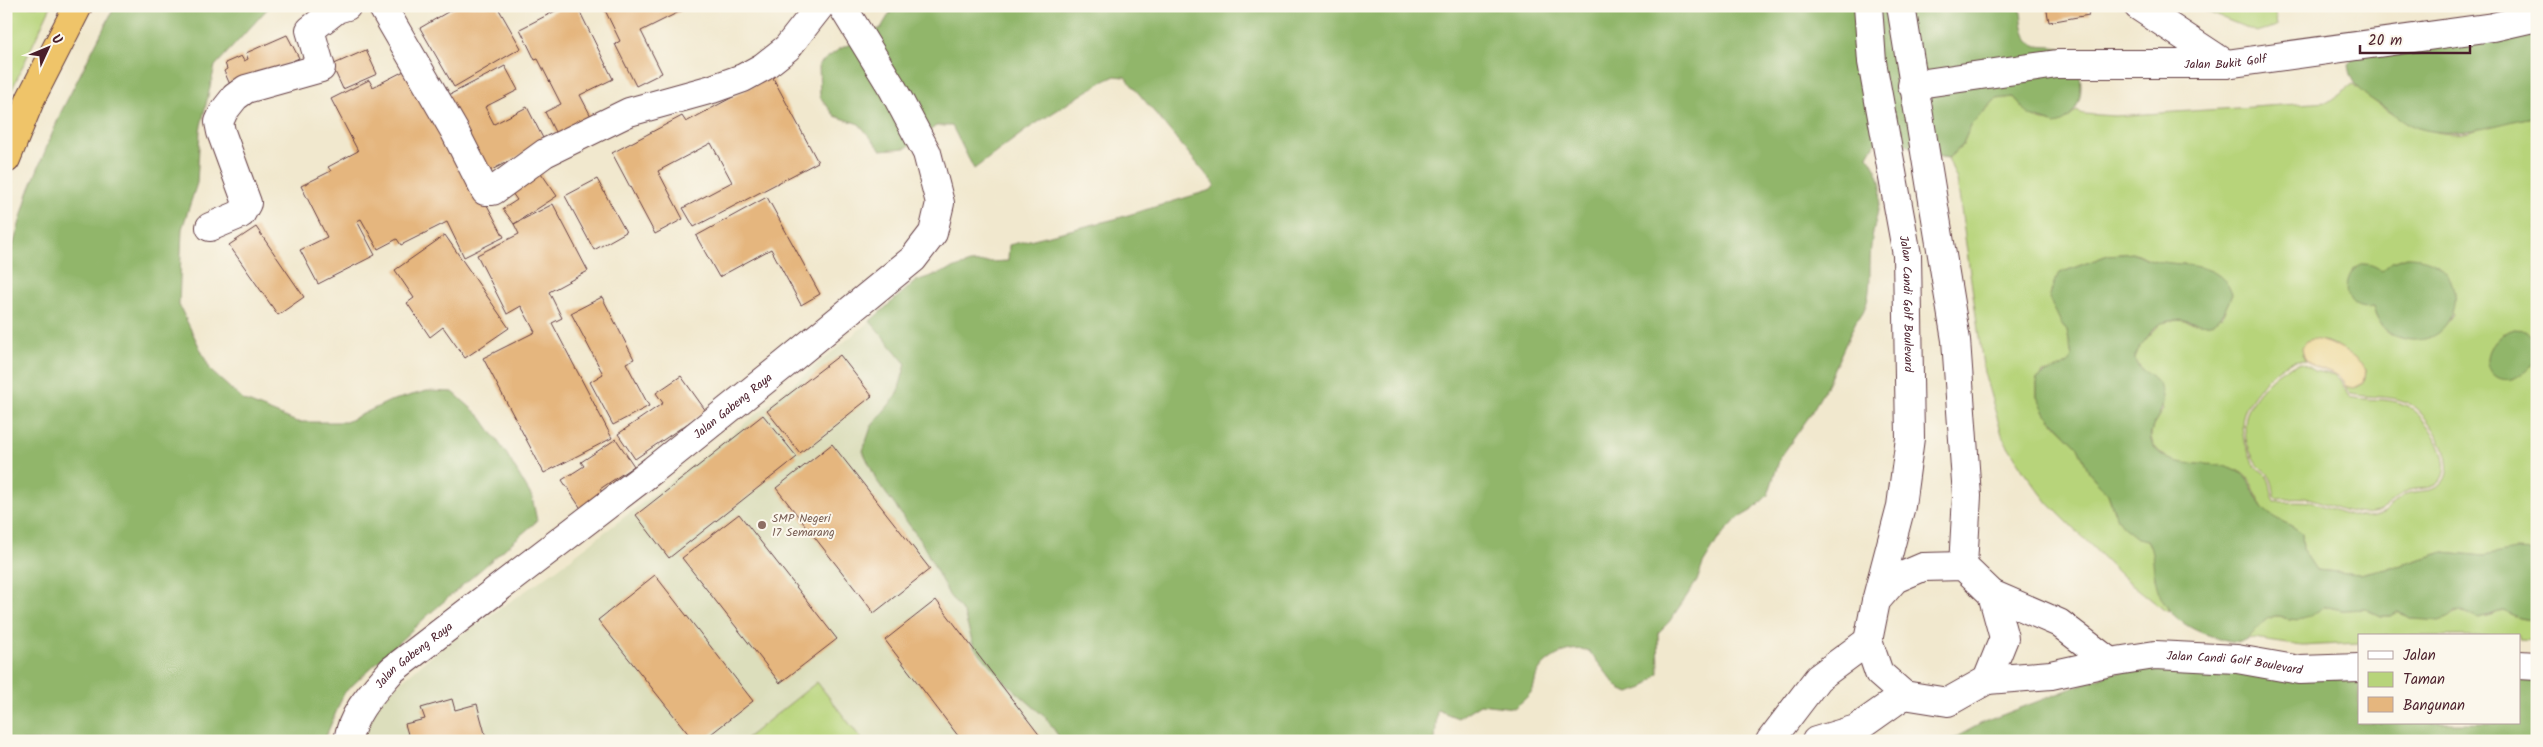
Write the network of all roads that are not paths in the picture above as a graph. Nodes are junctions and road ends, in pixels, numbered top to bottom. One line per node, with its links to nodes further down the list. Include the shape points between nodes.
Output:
1 (78, 6): 12 (highway, via 31,98)
2 (347, 6): 13 (street, via 337,8 310,30 321,68 246,89 224,111 219,122 221,132 247,203 241,214)
3 (382, 6): 4 (street, via 454,130 485,191 493,192 545,153 629,112 712,89 763,67 787,48)
4 (820, 6)
5 (842, 6): 24 (street, Jalan Gabeng Raya, via 928,153 940,202 933,233 914,259 785,364 392,670 359,711 350,728)
6 (1868, 6): 16 (street, Jalan Candi Golf Boulevard, via 1872,62 1907,255 1910,438 1901,506)
7 (1901, 6): 11 (street)
8 (2138, 6): 10 (street)
9 (2537, 17): 10 (street, Jalan Bukit Golf, via 2493,27)
10 (2226, 64): 11 (street, Jalan Bukit Golf, via 2057,64)
11 (1912, 85): 14 (street, via 1956,340 1967,496)
12 (6, 158)
13 (210, 227)
14 (1964, 566): 15 (street); 16 (street, via 1923,567 1895,579)
15 (1992, 594): 18 (street, via 2059,624); 22 (street, via 2004,638)
16 (1876, 601): 17 (street)
17 (1868, 641): 23 (street, via 1880,673); 25 (street, via 1818,678)
18 (2110, 662): 21 (street, Jalan Candi Golf Boulevard, via 2155,655 2237,659 2300,670); 22 (street, Jalan Candi Golf Boulevard, via 2051,675)
19 (2520, 665): 20 (street)
20 (2537, 666)
21 (2358, 668)
22 (1987, 680): 23 (street, via 1948,702)
23 (1904, 695): 26 (street, via 1856,729)
24 (348, 741)
25 (1770, 741)
26 (1816, 741)

